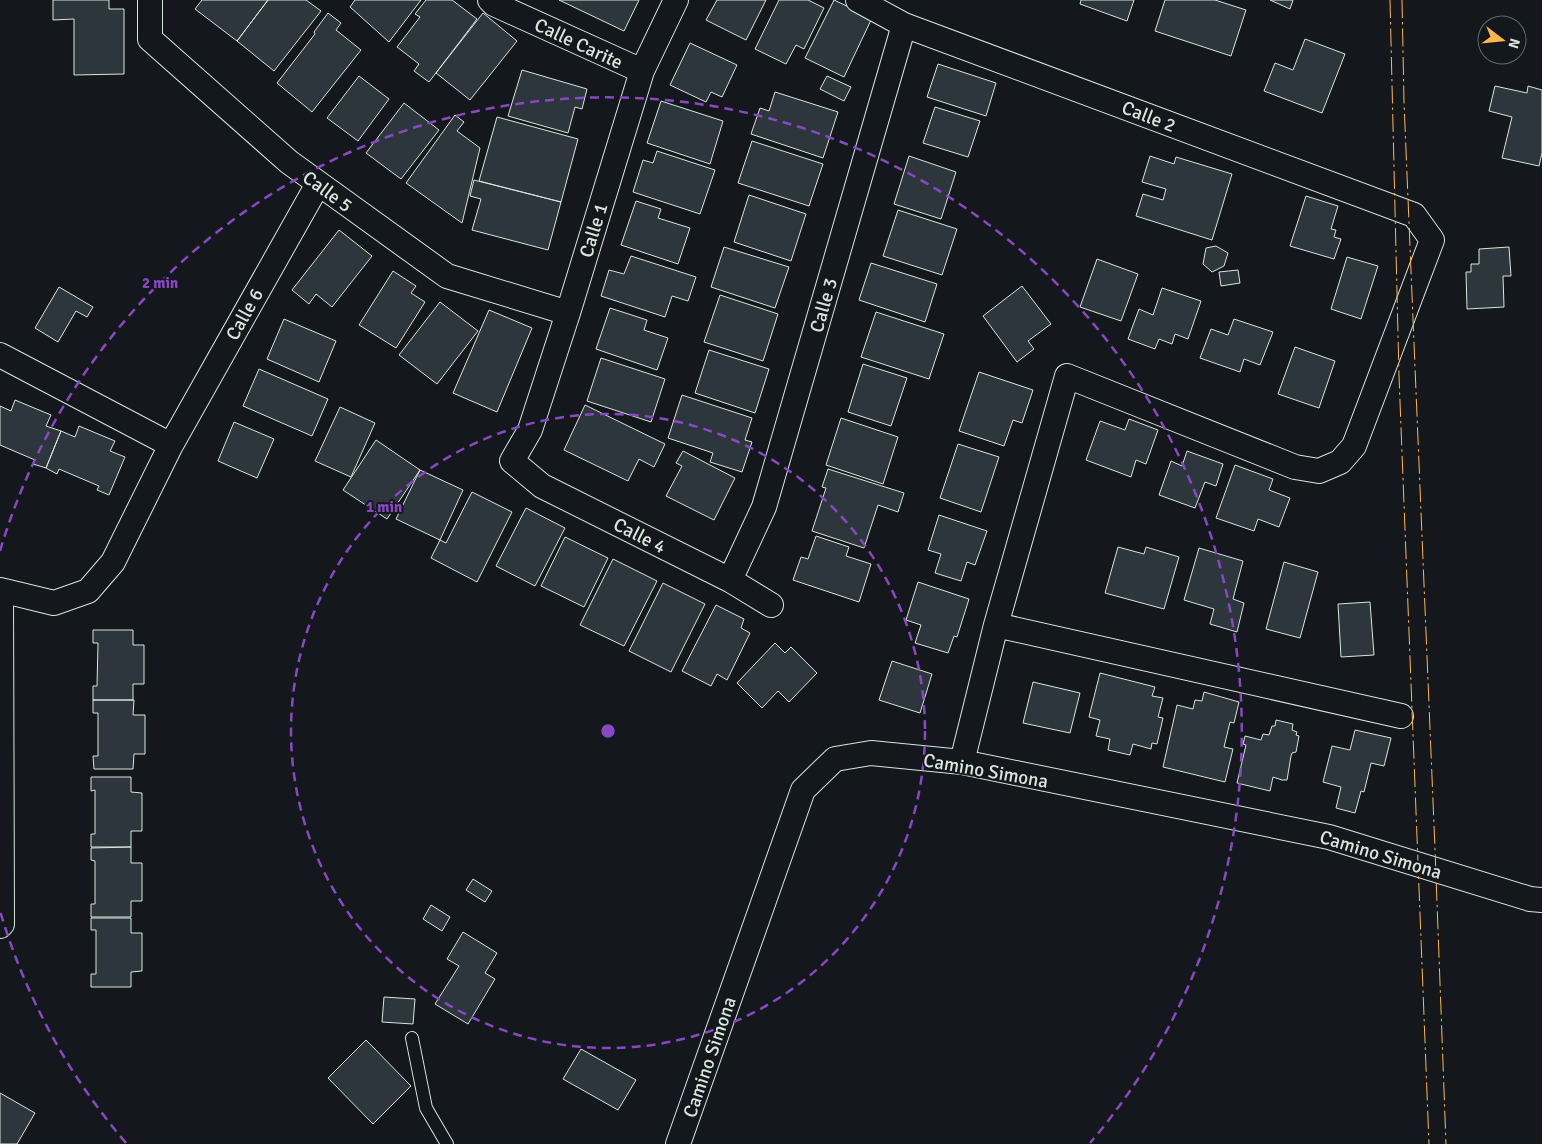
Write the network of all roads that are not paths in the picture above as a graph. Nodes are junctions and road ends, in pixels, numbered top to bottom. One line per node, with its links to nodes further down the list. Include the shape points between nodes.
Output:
1 (150, 0): 7 (street, Calle 5, via 150,39)
2 (490, 0): 6 (street, Calle Carite)
3 (676, 0): 6 (street, Calle 1)
4 (858, 0): 5 (street, Calle 2)
5 (904, 25): 12 (street, Calle 3, via 764,508); 15 (street, Calle 2, via 1414,215 1432,240 1354,446 1340,462 1319,471 1295,467 1067,376)
6 (642, 71): 8 (street, Calle 1)
7 (318, 184): 8 (street, Calle 5, via 447,276); 10 (street, Calle 6)
8 (568, 313): 11 (street, Calle 1, via 530,430)
9 (0, 356): 10 (street)
10 (171, 445): 13 (street, Calle 6, via 113,562 88,591 54,603)
11 (512, 462): 12 (street, Calle 4, via 542,486)
12 (730, 580): 14 (street, Calle 4)
13 (0, 591): 19 (street)
14 (771, 605)
15 (996, 625): 16 (street); 17 (street)
16 (1400, 716)
17 (962, 762): 18 (street, Camino Simona, via 1329,836); 22 (street, Camino Simona, via 871,753 835,759 803,790)
18 (1542, 900)
19 (0, 926)
20 (412, 1038): 21 (lane, via 426,1108)
21 (447, 1144)
22 (678, 1144)

